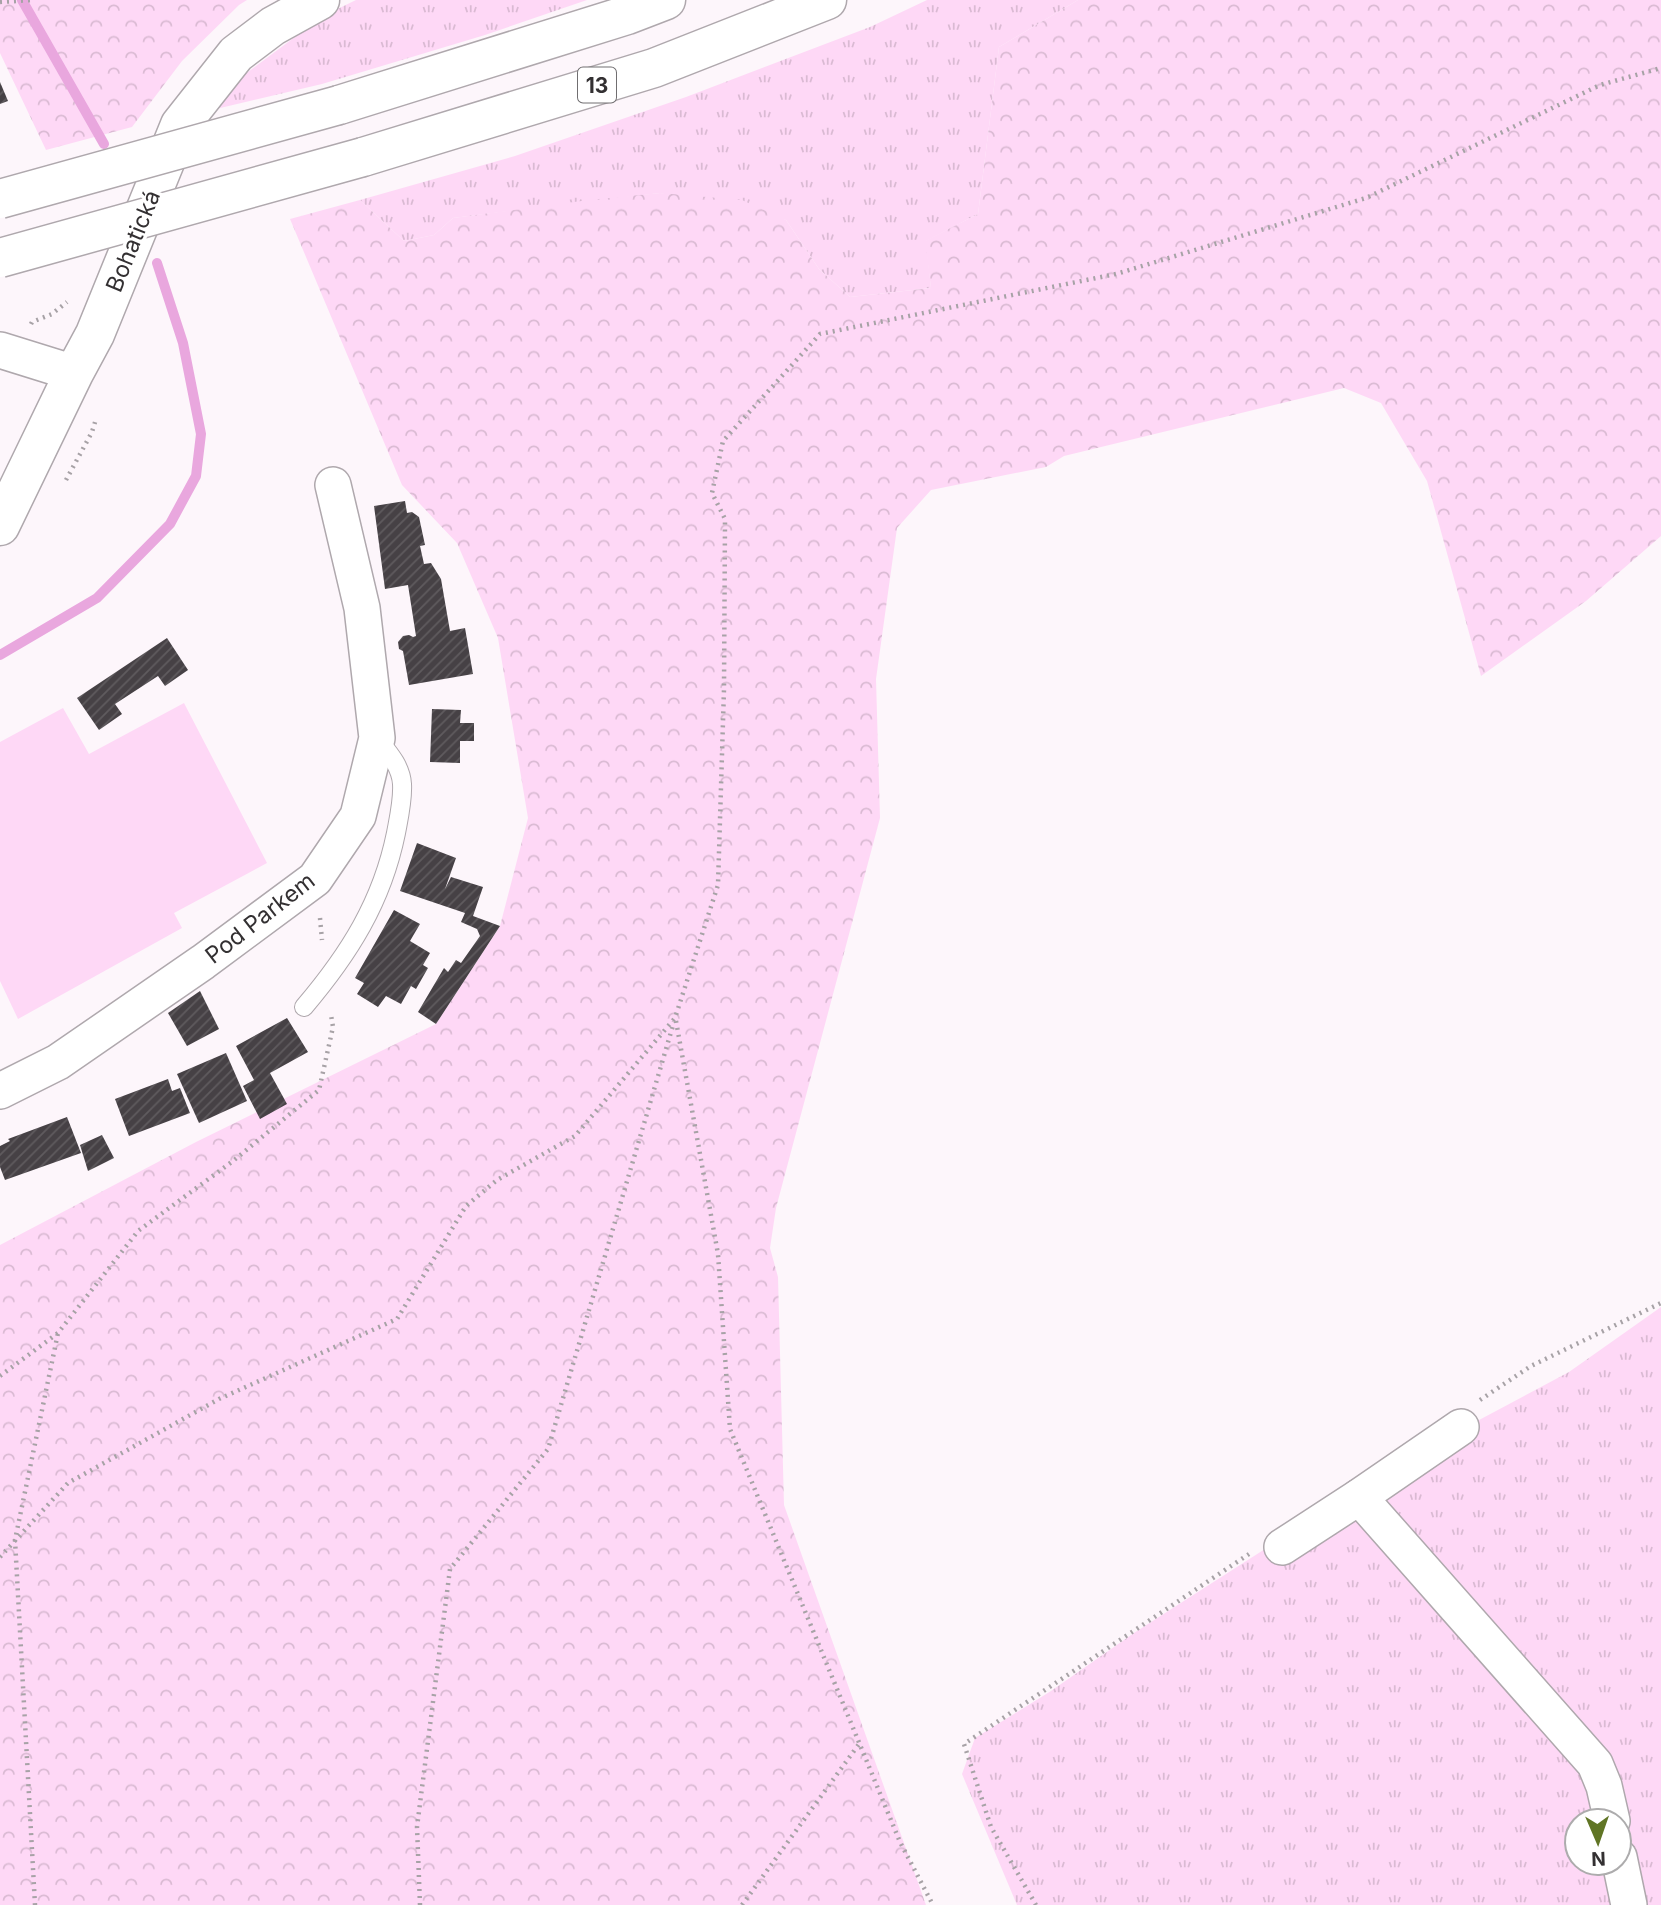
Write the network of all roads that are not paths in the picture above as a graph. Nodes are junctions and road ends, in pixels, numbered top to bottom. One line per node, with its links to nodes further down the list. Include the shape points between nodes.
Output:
1 (320, 0): 7 (main road, Bohatická, via 273,26 236,54 180,125 95,334)
2 (666, 0): 4 (main road, bridge, via 339,105)
3 (827, 0): 5 (main road, 13, bridge, via 654,68 363,157)
4 (0, 199)
5 (0, 258)
6 (0, 350): 7 (street)
7 (74, 373): 9 (main road, Bohatická)
8 (333, 485): 10 (street, Pod Parkem, via 362,608)
9 (0, 526)
10 (377, 738): 11 (lane, via 397,765 402,783 392,854 370,912 341,963); 12 (street, Pod Parkem, via 358,816 315,879 58,1062)
11 (304, 1007)
12 (0, 1091)
13 (1461, 1427): 14 (street)
14 (1359, 1497): 15 (street); 16 (street, via 1595,1764)
15 (1282, 1547)
16 (1609, 1807)
17 (1623, 1877): 18 (street)
18 (1629, 1905)

